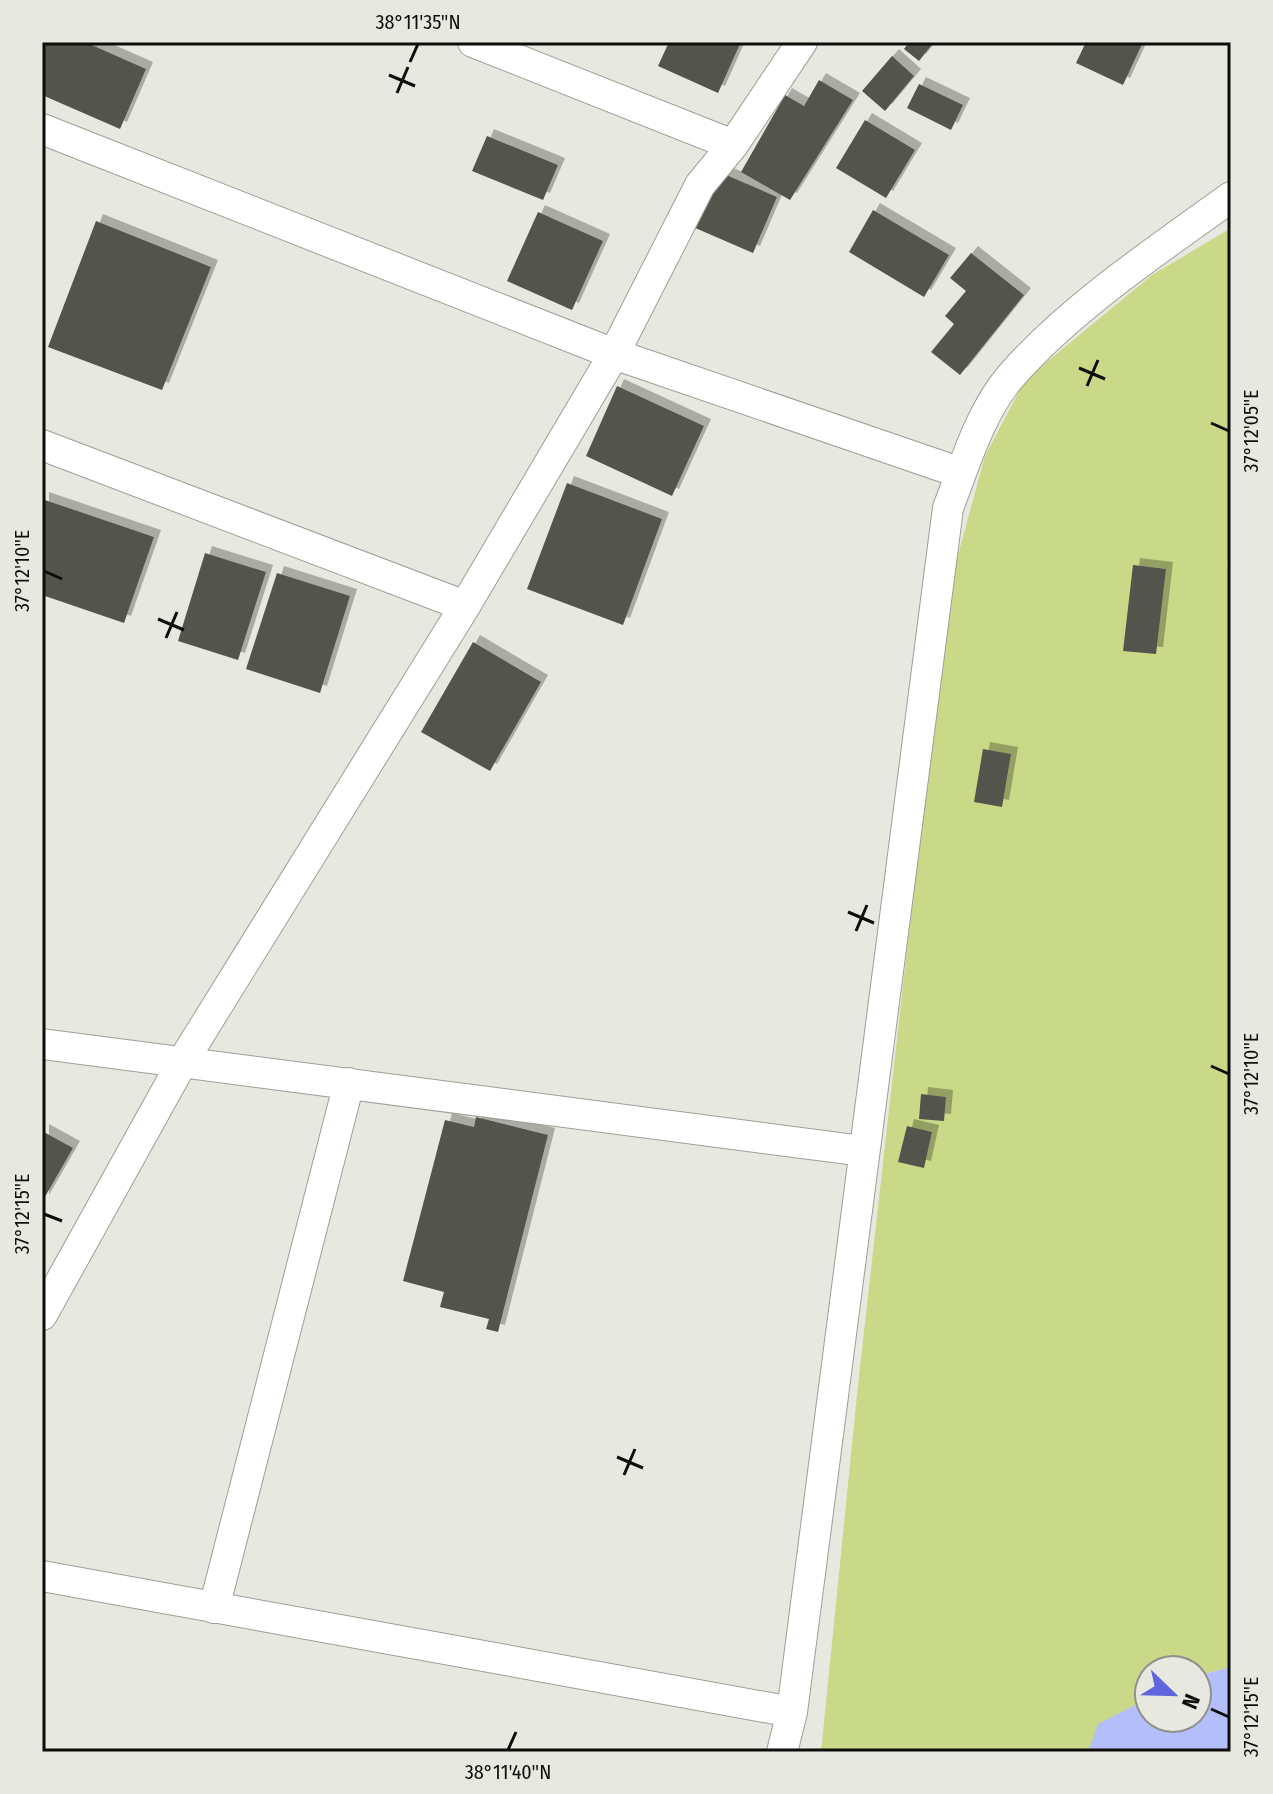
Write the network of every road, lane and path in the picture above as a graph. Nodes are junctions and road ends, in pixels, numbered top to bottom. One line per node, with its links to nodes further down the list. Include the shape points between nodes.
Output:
1 (473, 42): 3 (street)
2 (802, 42): 5 (street)
3 (509, 48): 5 (street)
4 (42, 129): 7 (street)
5 (733, 145): 7 (street, via 689,204)
6 (1231, 197): 9 (street, via 1147,257 1010,377 976,434)
7 (614, 354): 9 (street); 10 (street)
8 (42, 445): 10 (street)
9 (961, 473): 14 (street, via 948,508 930,626)
10 (465, 606): 12 (street)
11 (42, 1044): 12 (street)
12 (183, 1061): 13 (street); 15 (street)
13 (349, 1083): 14 (street); 17 (street)
14 (863, 1151): 18 (street)
15 (42, 1315)
16 (42, 1576): 17 (street)
17 (214, 1608): 18 (street)
18 (792, 1712): 19 (street)
19 (782, 1752)

